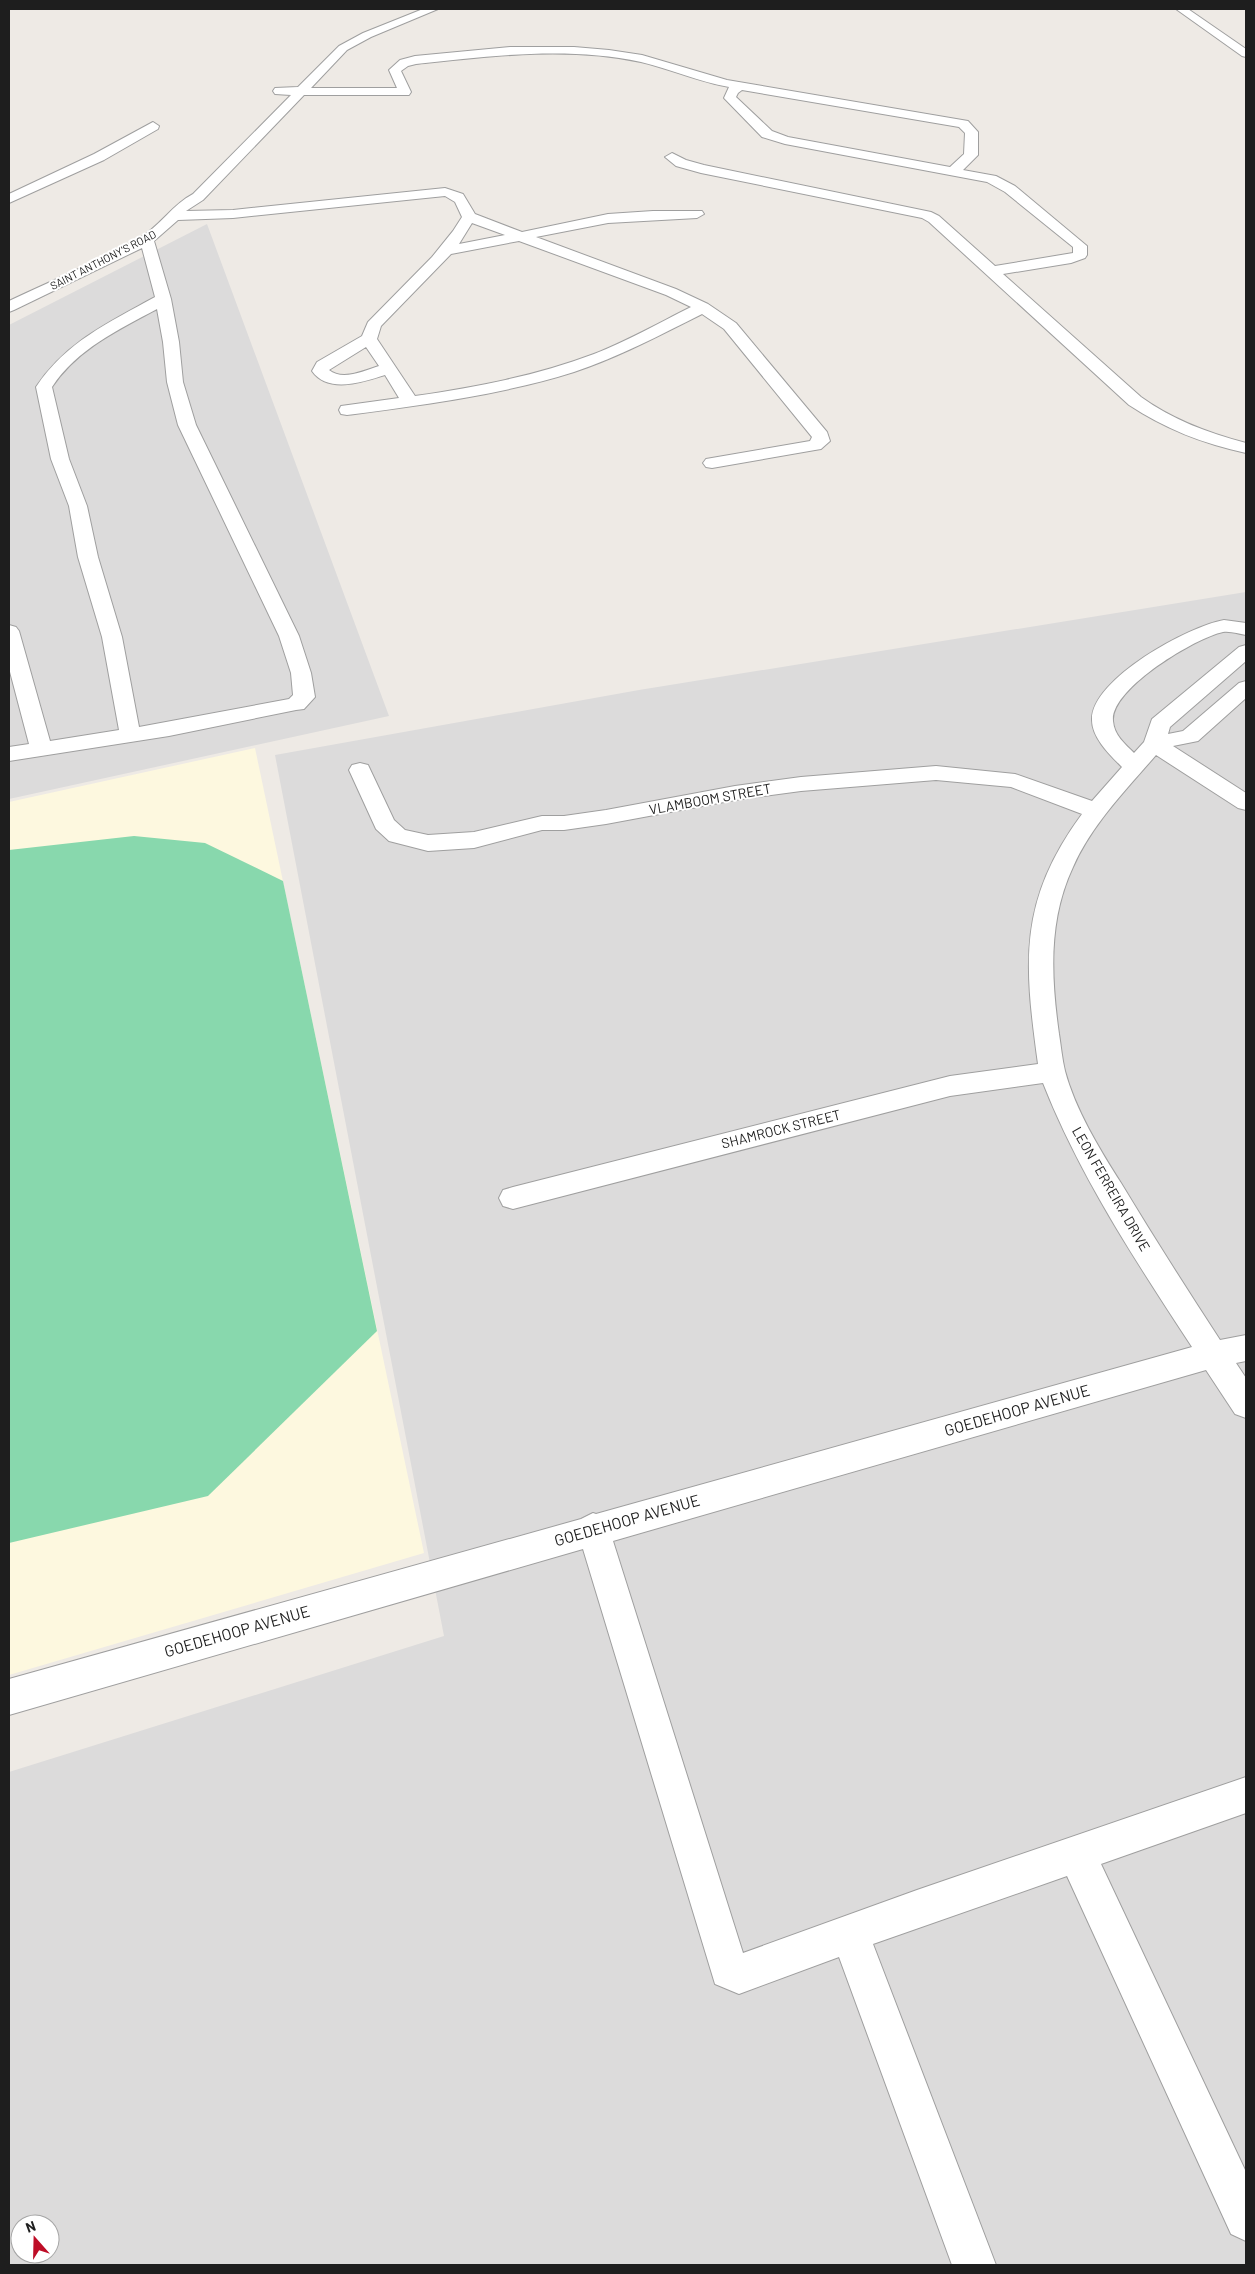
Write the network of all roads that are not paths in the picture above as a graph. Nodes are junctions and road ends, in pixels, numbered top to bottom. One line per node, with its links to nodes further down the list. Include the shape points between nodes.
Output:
1 (417, 9): 6 (street, via 359,30)
2 (432, 9): 10 (street, via 342,48)
3 (1181, 9): 7 (street)
4 (1200, 9): 5 (street)
5 (1246, 41)
6 (329, 46)
7 (1246, 54)
8 (291, 78): 10 (street, via 276,95)
9 (741, 85): 10 (street, via 609,54 538,50 404,63 395,70 405,92); 14 (street, via 732,91 730,98 762,131 774,137); 14 (street, via 963,124 972,132 971,155)
10 (300, 92): 16 (street, via 198,197)
11 (153, 126): 15 (street, via 99,157)
12 (228, 147): 16 (street, via 184,197)
13 (672, 157): 23 (street, via 701,169 926,215)
14 (954, 171): 23 (street, via 1002,184 1080,246 1080,255 1072,259)
15 (9, 199)
16 (188, 201): 18 (street, SAINT ANTHONY'S ROAD)
17 (697, 214): 20 (street, via 611,218)
18 (176, 216): 19 (street, via 233,214 445,192 460,197); 21 (street, SAINT ANTHONY'S ROAD)
19 (469, 217): 20 (street); 22 (street)
20 (523, 237): 22 (street); 26 (street, via 672,292)
21 (147, 240): 24 (street); 25 (street, SAINT ANTHONY'S ROAD)
22 (448, 250): 27 (street, via 374,325)
23 (991, 271): 31 (street, via 1153,414 1196,435)
24 (163, 299): 37 (street, via 64,360 44,387 60,459 78,506 90,565 112,638); 37 (street, via 172,342 175,382 187,425 288,636 301,673 304,697 296,704)
25 (9, 307)
26 (703, 307): 29 (street, via 574,366 515,384); 32 (street, via 730,326 821,436 821,441 815,445)
27 (369, 339): 28 (street); 28 (street, via 323,365 320,371 325,377 335,379)
28 (388, 369): 29 (street)
29 (410, 401): 30 (street)
30 (347, 410)
31 (1246, 448)
32 (712, 463)
33 (1246, 629): 41 (street, via 1218,627 1156,657 1114,692 1103,713 1103,726)
34 (9, 631): 39 (street)
35 (1246, 651): 38 (street, LEON FERREIRA DRIVE, via 1160,724)
36 (1246, 687): 38 (street, via 1190,736)
37 (130, 734): 39 (street)
38 (1154, 744): 41 (street, LEON FERREIRA DRIVE); 43 (street)
39 (41, 748): 40 (street)
40 (9, 754)
41 (1135, 767): 44 (street, LEON FERREIRA DRIVE)
42 (360, 770): 44 (street, VLAMBOOM STREET, via 384,824 397,836 428,843 474,840 542,823 606,817 735,793 936,773 1015,781)
43 (1246, 803)
44 (1096, 811): 45 (street, LEON FERREIRA DRIVE, via 1061,867 1049,897 1043,925 1040,960 1042,1003)
45 (1052, 1072): 46 (street, SHAMROCK STREET, via 950,1086); 48 (street, LEON FERREIRA DRIVE, via 1089,1155 1155,1266)
46 (512, 1198)
47 (1246, 1348): 48 (street, GOEDEHOOP AVENUE)
48 (1214, 1354): 49 (street, LEON FERREIRA DRIVE); 50 (street, GOEDEHOOP AVENUE)
49 (1246, 1404)
50 (593, 1529): 51 (street, GOEDEHOOP AVENUE); 54 (street, via 729,1970 739,1974)
51 (9, 1697)
52 (1246, 1795): 53 (street)
53 (1076, 1854): 54 (street); 55 (street)
54 (850, 1934): 56 (street)
55 (1246, 2219)
56 (974, 2265)

